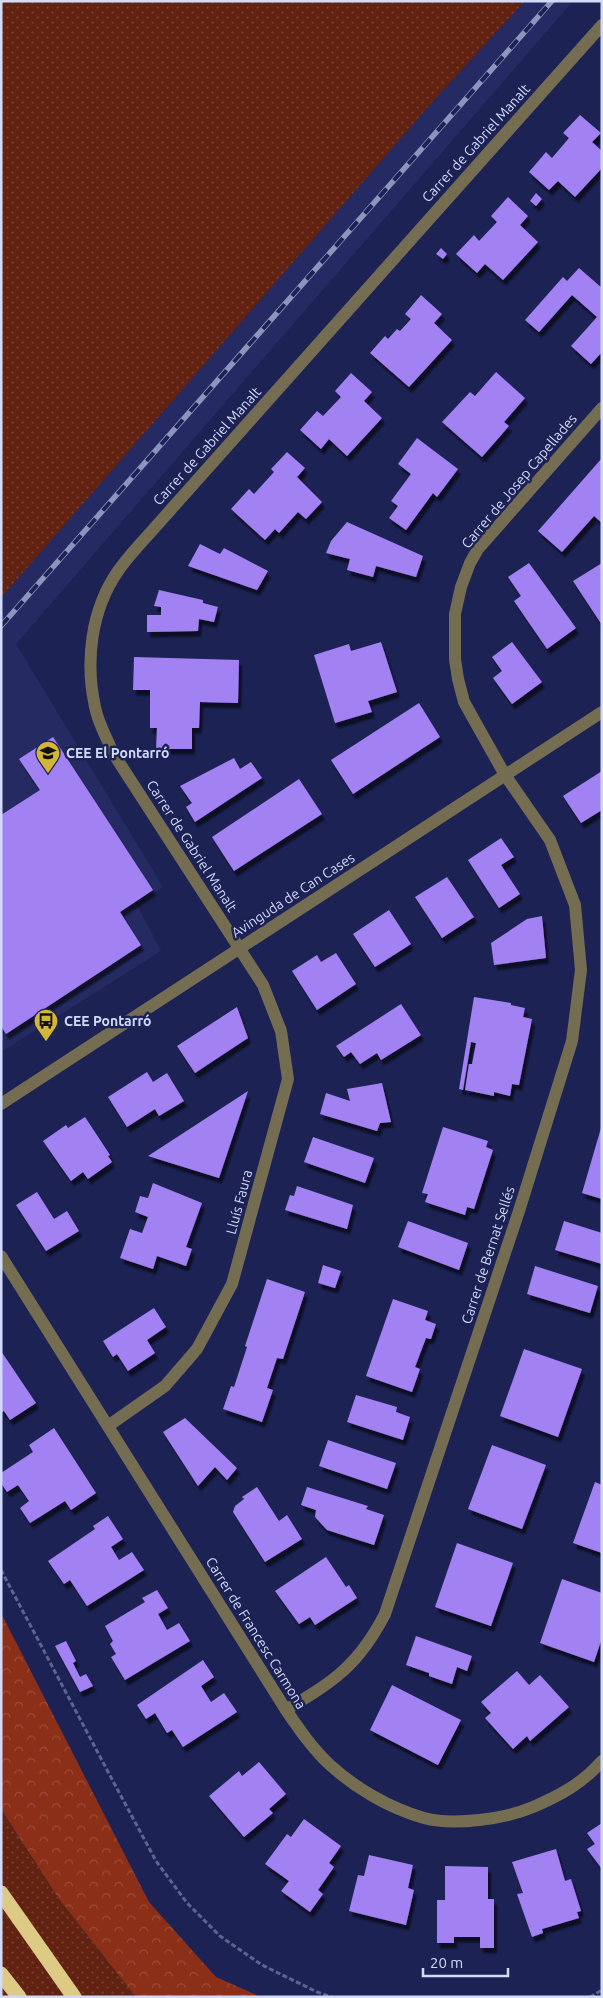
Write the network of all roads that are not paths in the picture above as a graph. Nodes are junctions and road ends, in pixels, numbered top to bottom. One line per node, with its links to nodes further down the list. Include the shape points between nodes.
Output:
1 (602, 25): 5 (street, Carrer de Gabriel Manalt, via 150,533 118,571 103,598 93,629 91,655 92,690 102,729 113,753)
2 (600, 414): 4 (street, Carrer de Josep Capellades, via 478,549 461,587 454,640 458,679 464,702)
3 (602, 712): 4 (street, Avinguda de Can Cases)
4 (505, 775): 5 (street, Avinguda de Can Cases); 9 (street, Carrer de Bernat Sellés, via 550,840 575,905 581,970 572,1041 385,1614 372,1639 349,1667 322,1689)
5 (240, 948): 6 (street, Avinguda de Can Cases); 8 (street, Lluís Faura, via 263,985 281,1031 288,1079 232,1284 197,1349 165,1386)
6 (1, 1104)
7 (1, 1256): 8 (street, Carrer de Francesc Carmona)
8 (108, 1426): 9 (street, Carrer de Francesc Carmona)
9 (286, 1710): 10 (street, Carrer de Francesc Carmona, via 312,1746 350,1781 394,1806 425,1818 484,1820 519,1813 577,1785)
10 (602, 1761)
11 (1, 1893): 14 (highway)
12 (1, 1974): 13 (highway)
13 (19, 1997)
14 (74, 1997)

